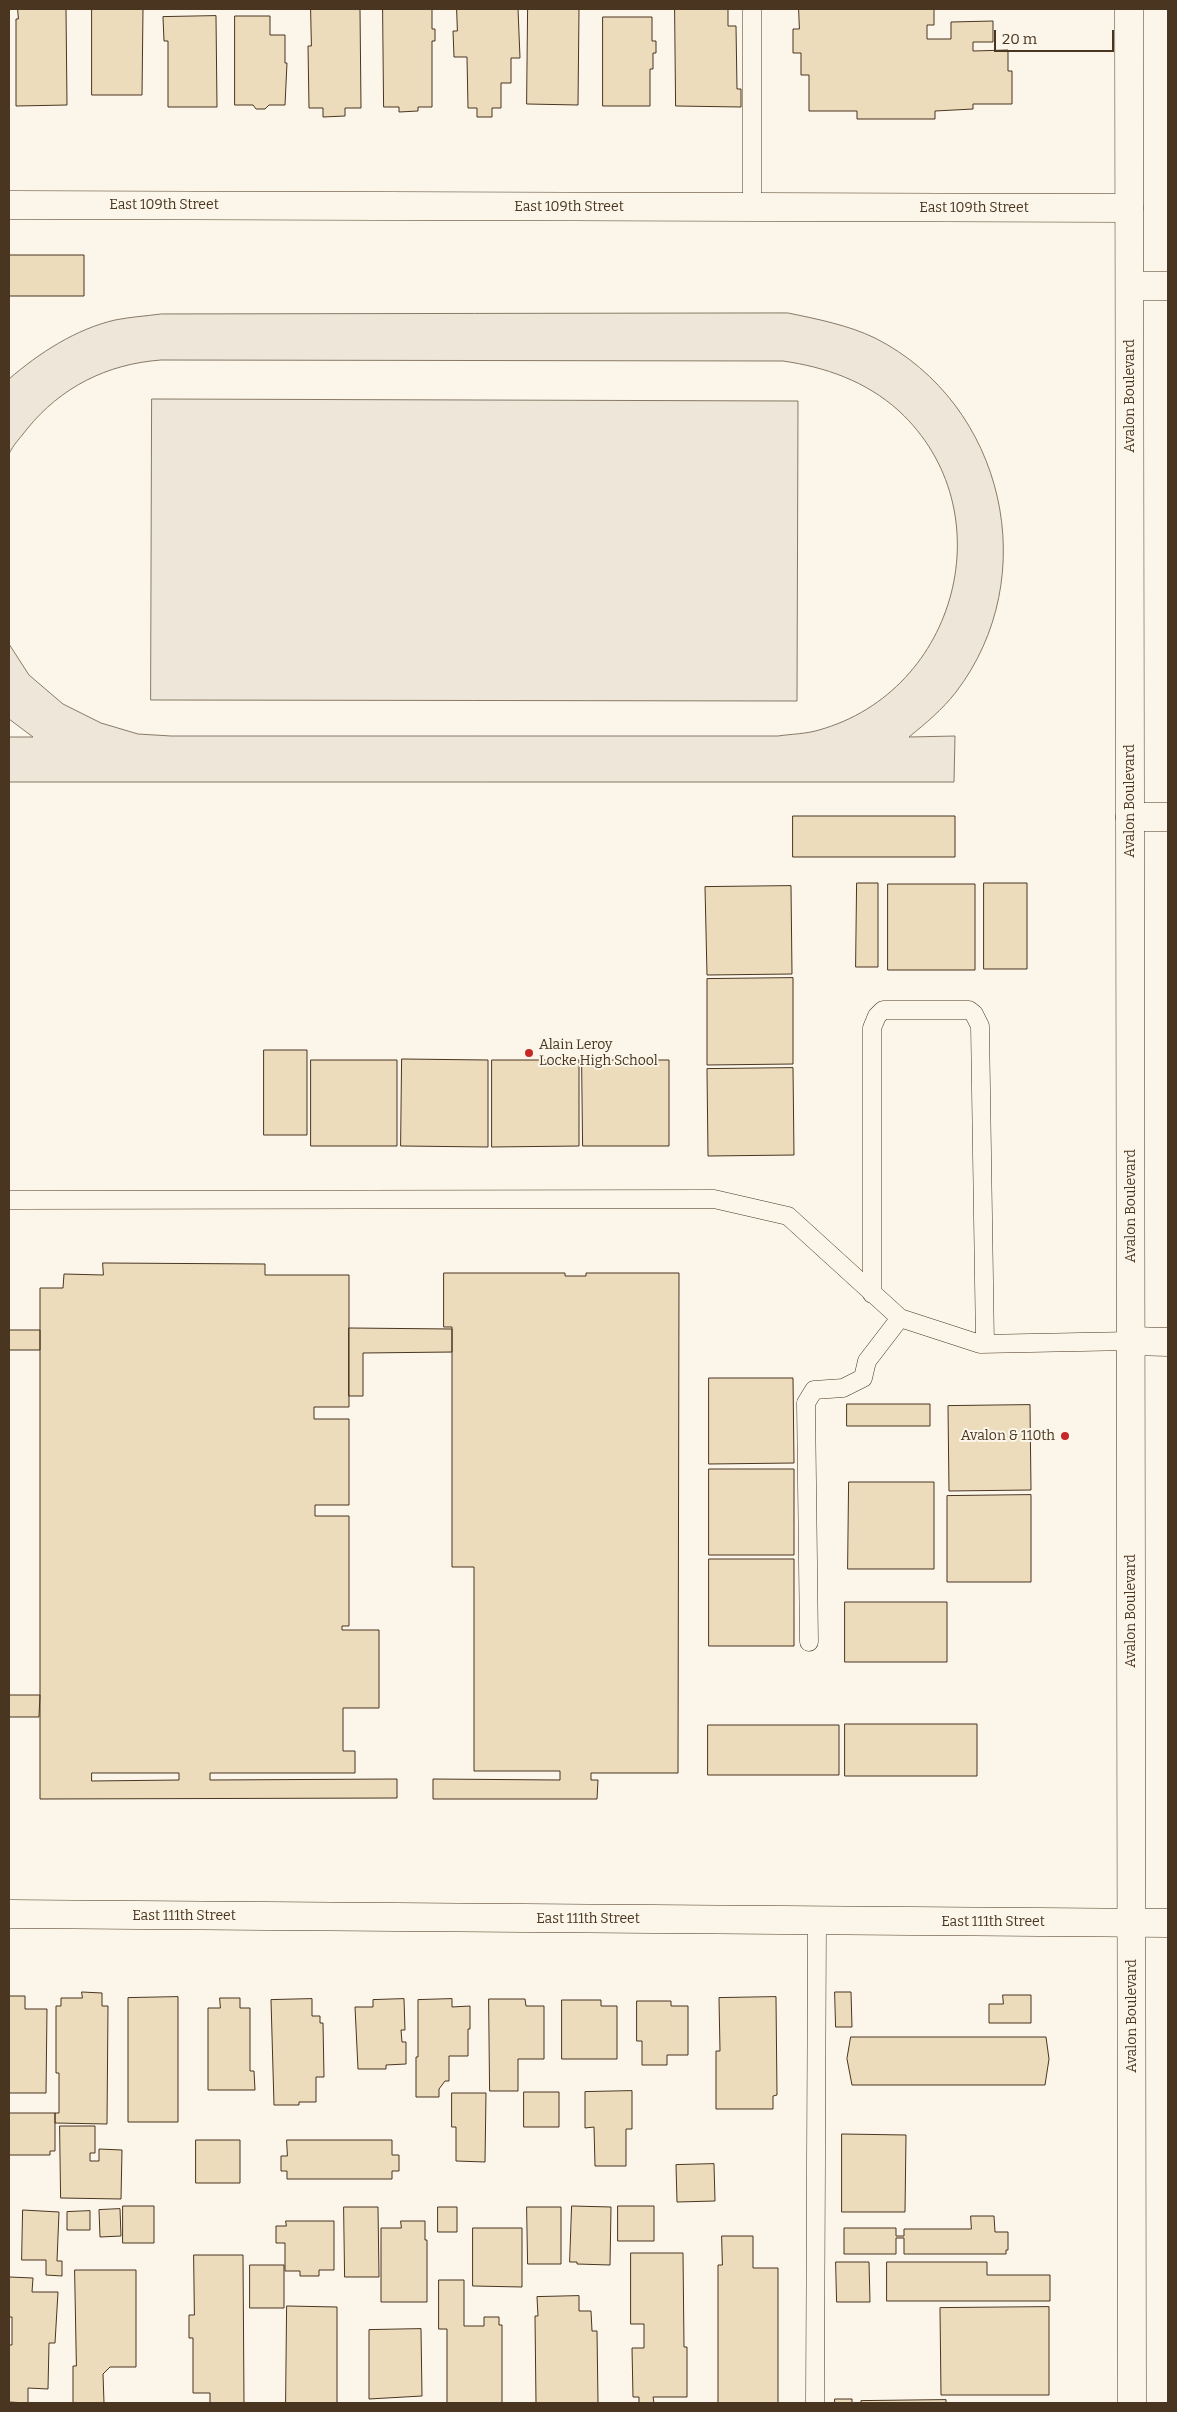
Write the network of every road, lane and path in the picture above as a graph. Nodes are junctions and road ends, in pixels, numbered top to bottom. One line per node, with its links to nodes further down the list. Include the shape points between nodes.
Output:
1 (752, 9): 4 (lane)
2 (1129, 9): 5 (street, Avalon Boulevard)
3 (9, 205): 4 (street, East 109th Street)
4 (752, 208): 5 (street, East 109th Street)
5 (1129, 208): 6 (street, Avalon Boulevard)
6 (1130, 286): 7 (street); 8 (street, Avalon Boulevard)
7 (1168, 286)
8 (1130, 817): 9 (street); 13 (street, Avalon Boulevard)
9 (1168, 818)
10 (9, 1200): 11 (lane, via 714,1199 788,1216)
11 (872, 1294): 12 (lane); 15 (lane, via 872,1028 883,1010 969,1010 980,1026)
12 (900, 1318): 15 (lane); 16 (lane, via 867,1361 863,1378 843,1388 814,1390 806,1403)
13 (1131, 1341): 14 (street); 15 (lane); 19 (street, Avalon Boulevard)
14 (1168, 1342)
15 (986, 1344)
16 (809, 1642)
17 (9, 1914): 18 (street, East 111th Street)
18 (818, 1920): 19 (street, East 111th Street); 21 (lane)
19 (1132, 1922): 20 (street, East 111th Street); 22 (street, Avalon Boulevard)
20 (1168, 1923)
21 (815, 2403)
22 (1132, 2403)

